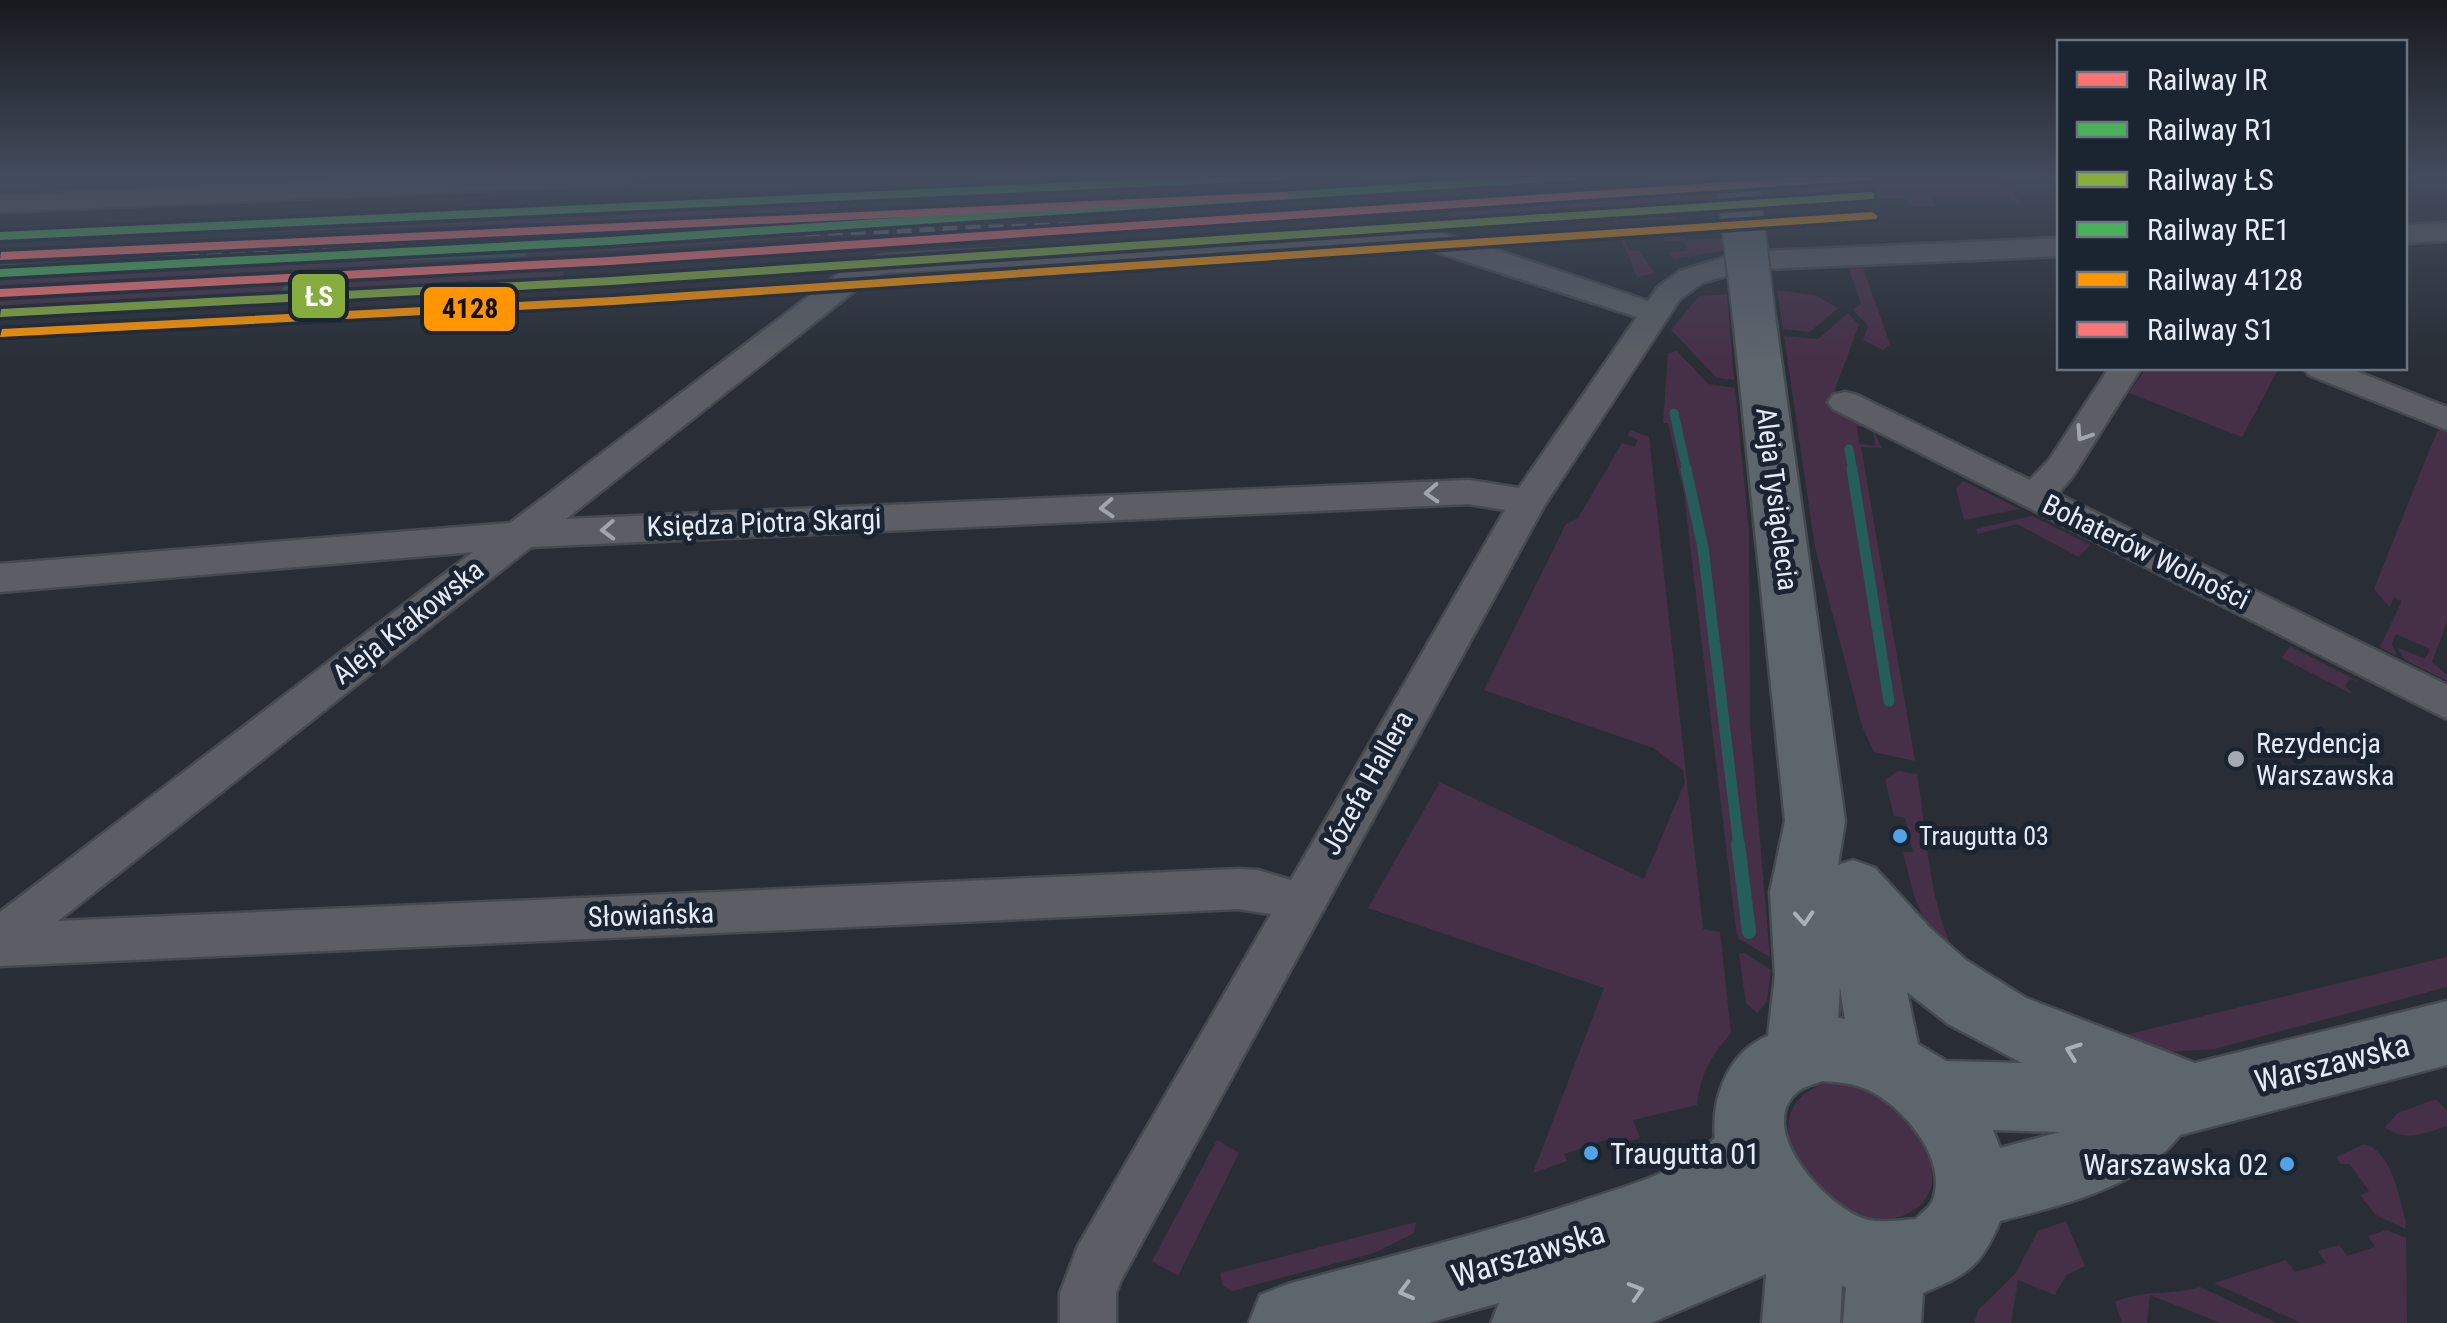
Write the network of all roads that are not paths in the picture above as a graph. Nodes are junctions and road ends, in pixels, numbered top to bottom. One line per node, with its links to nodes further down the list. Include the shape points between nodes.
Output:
1 (1403, 238): 12 (street, Aleja Krakowska, via 861,270)
2 (1421, 238): 5 (street, Aleja Krakowska)
3 (1744, 238): 15 (street, Aleja Tysiąclecia, bridge)
4 (2057, 246): 5 (street, Józefa Hallera, via 1750,260 1698,273)
5 (1654, 313): 11 (street, Józefa Hallera)
6 (2124, 370): 10 (street, one-way to 10)
7 (2325, 370): 9 (street)
8 (1845, 402): 10 (street, Bohaterów Wolności)
9 (2447, 419)
10 (2035, 497): 14 (street, Bohaterów Wolności)
11 (1528, 502): 12 (street, Księdza Piotra Skargi, one-way to 12, via 1468,492); 17 (street, Józefa Hallera)
12 (516, 538): 13 (street, Księdza Piotra Skargi); 18 (street, Aleja Krakowska)
13 (0, 578)
14 (2447, 703)
15 (1815, 821): 16 (street, Aleja Tysiąclecia); 20 (street, Aleja Tysiąclecia, one-way to 20, via 1802,892 1808,974)
16 (1853, 887): 21 (street, Aleja Tysiąclecia); 22 (street, one-way to 16, via 1984,1010 1917,959)
17 (1299, 904): 18 (street, Słowiańska, via 1238,890); 28 (street, Józefa Hallera, via 1098,1266 1088,1293)
18 (0, 942)
19 (2447, 1033): 22 (street, Warszawska)
20 (1802, 1052): 21 (street, via 1844,1050); 23 (street, via 1775,1066 1756,1088 1749,1118)
21 (1910, 1080): 22 (street, Warszawska, via 2069,1098); 24 (street, via 1963,1142)
22 (2178, 1101): 24 (street, via 2108,1150)
23 (1752, 1152): 25 (street, via 1762,1176); 29 (street, Warszawska, one-way to 29, via 1724,1180 1684,1204 1530,1256)
24 (1971, 1192): 26 (street, via 1961,1226 1937,1250 1914,1259)
25 (1802, 1224): 26 (street, via 1860,1256); 27 (street, one-way to 25, via 1656,1285); 30 (street)
26 (1884, 1291)
27 (1541, 1322)
28 (1088, 1323)
29 (1288, 1323)
30 (1800, 1323)

